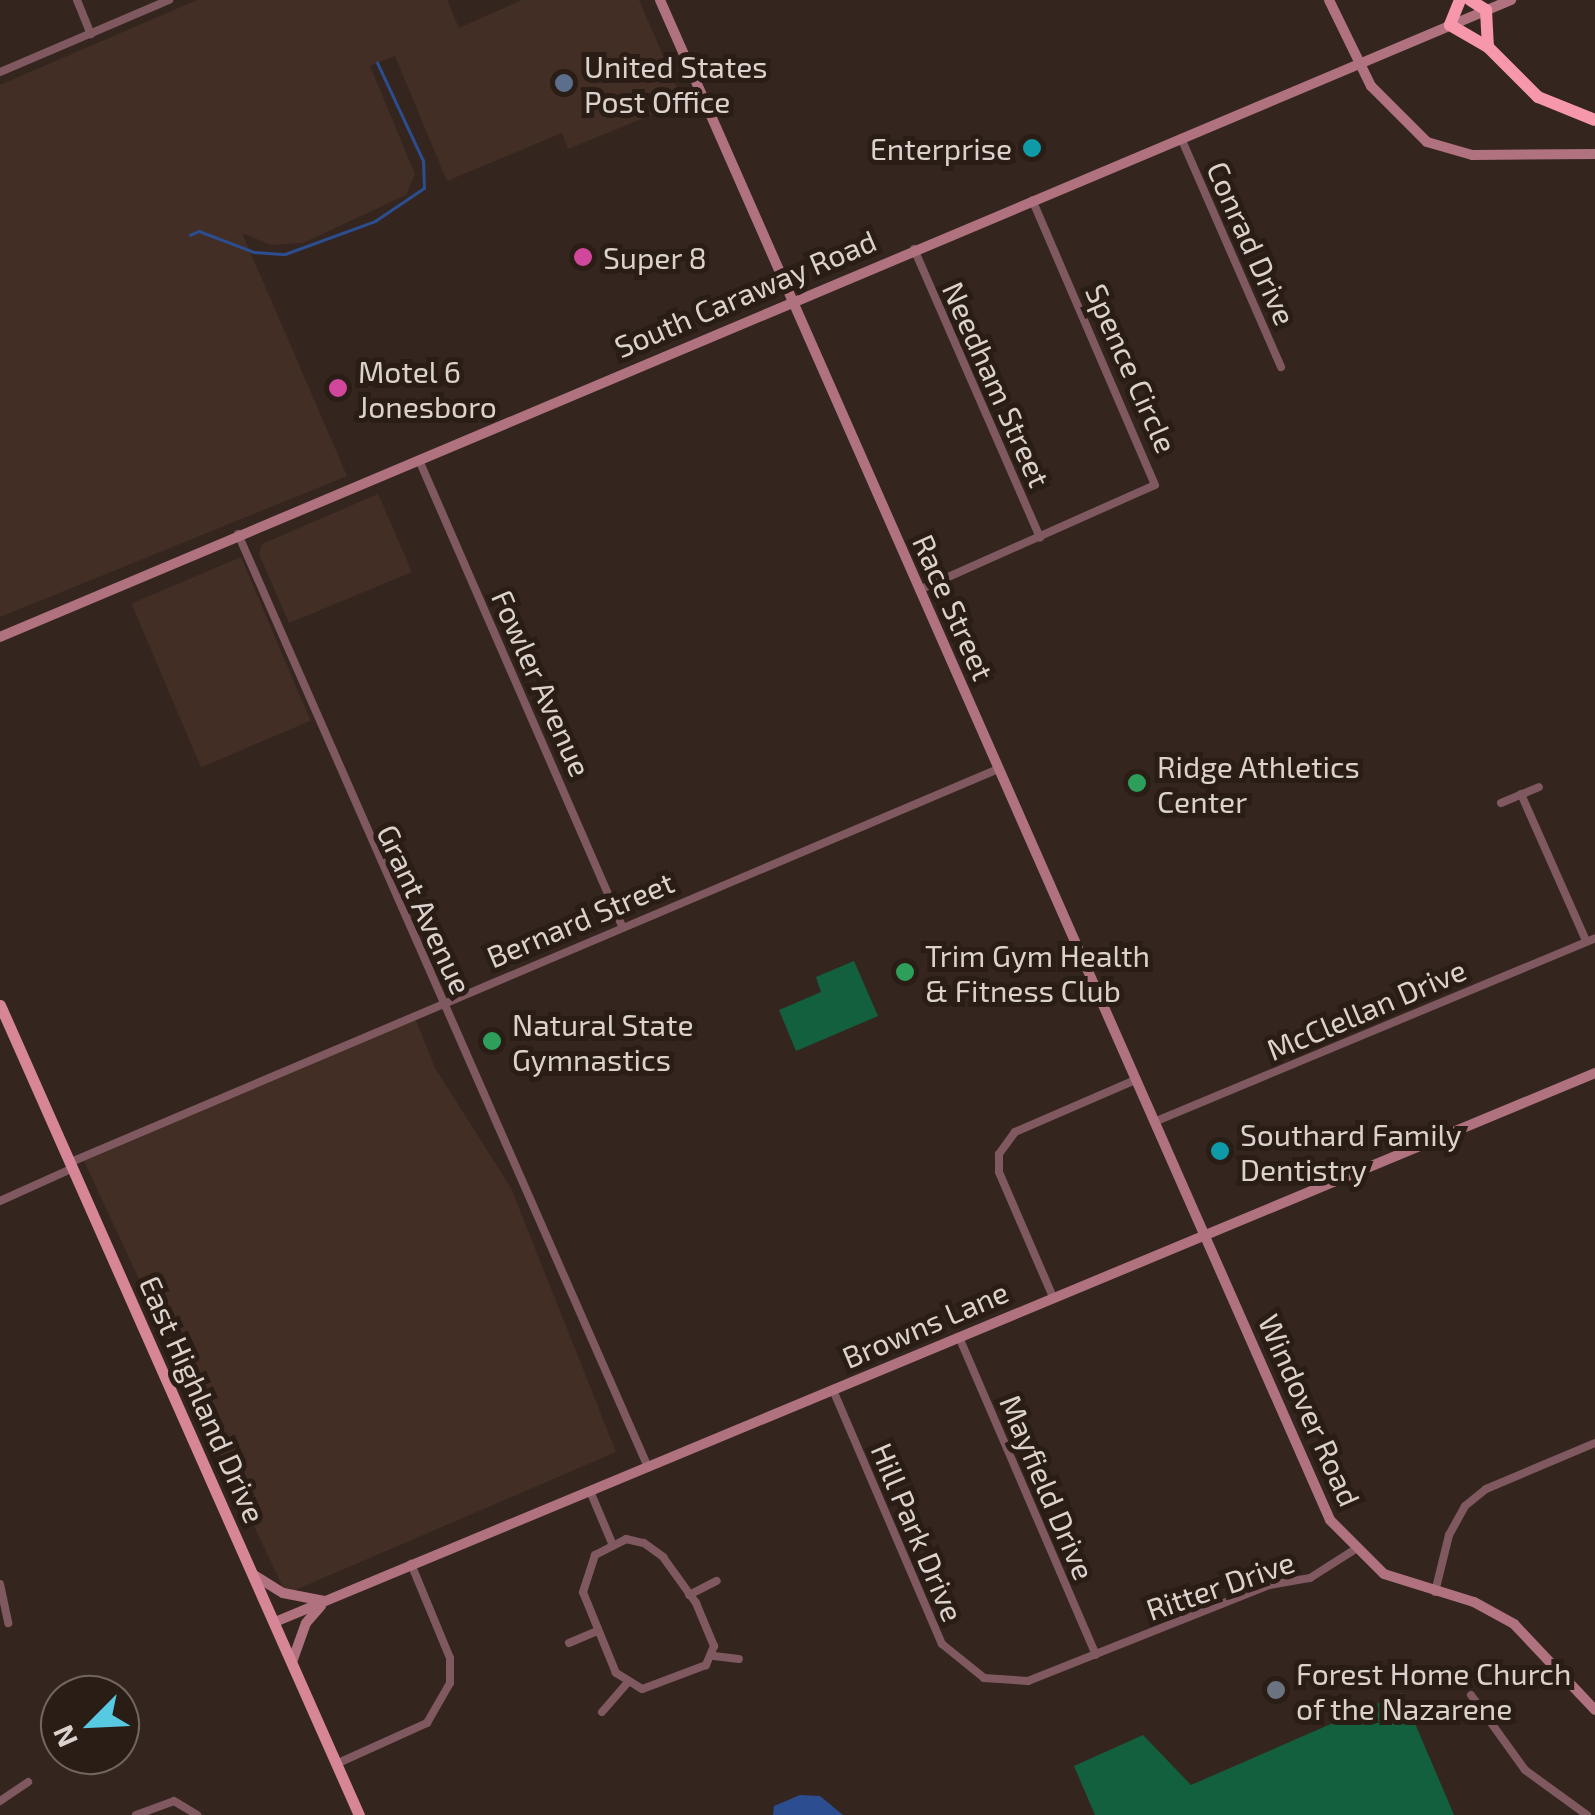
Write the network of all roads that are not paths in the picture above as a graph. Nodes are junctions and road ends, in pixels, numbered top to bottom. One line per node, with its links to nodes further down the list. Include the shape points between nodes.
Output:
1 (77, 0): 10 (street)
2 (169, 0): 10 (street)
3 (660, 0): 19 (street, Race Street)
4 (1329, 0): 12 (street)
5 (1460, 0): 9 (highway)
6 (1470, 0): 8 (highway)
7 (1511, 0): 8 (street, South Caraway Road)
8 (1486, 10): 9 (street, South Caraway Road); 11 (highway)
9 (1450, 25): 11 (highway); 12 (street, South Caraway Road)
10 (91, 34): 13 (street)
11 (1488, 47): 14 (highway, via 1538,97)
12 (1359, 66): 15 (street, South Caraway Road); 16 (street, via 1413,132 1445,150)
13 (0, 72)
14 (1595, 120)
15 (1181, 138): 17 (street, South Caraway Road); 20 (street, Conrad Drive)
16 (1595, 154)
17 (1031, 198): 18 (street, South Caraway Road); 23 (street, Spence Circle, via 1156,481 1147,493)
18 (913, 248): 19 (street, South Caraway Road); 23 (street, Needham Street)
19 (791, 300): 21 (street, South Caraway Road); 24 (street, Race Street)
20 (1281, 367)
21 (420, 460): 22 (street, South Caraway Road); 30 (street, Fowler Avenue)
22 (238, 534): 25 (street, South Caraway Road); 32 (street, Grant Avenue)
23 (1040, 538): 24 (street, Spence Circle)
24 (920, 590): 26 (street, Race Street)
25 (0, 637)
26 (998, 769): 30 (street, Bernard Street); 35 (street, Race Street)
27 (1539, 786): 28 (street)
28 (1521, 794): 29 (street); 31 (street)
29 (1502, 803)
30 (622, 926): 32 (street, Bernard Street)
31 (1590, 939): 36 (street, McClellan Drive)
32 (443, 1002): 37 (street, Bernard Street); 44 (street, Grant Avenue)
33 (0, 1005): 37 (main road, East Highland Drive)
34 (1595, 1073): 39 (street, Browns Lane)
35 (1135, 1080): 36 (street, Race Street); 40 (street, via 1015,1132 999,1154 1000,1172)
36 (1154, 1122): 39 (street, Race Street)
37 (72, 1165): 38 (street, Bernard Street); 49 (main road, East Highland Drive)
38 (0, 1201)
39 (1203, 1234): 40 (street, Browns Lane); 47 (street, Windover Road, via 1312,1482)
40 (1053, 1297): 41 (street, Browns Lane)
41 (959, 1337): 42 (street, Browns Lane); 59 (street, Mayfield Drive)
42 (833, 1390): 44 (street, Browns Lane); 59 (street, Hill Park Drive, via 953,1658 1006,1683)
43 (1595, 1443): 52 (street, via 1486,1489 1465,1506 1448,1534)
44 (648, 1467): 45 (street, Browns Lane)
45 (590, 1491): 46 (street); 48 (street, Browns Lane)
46 (612, 1543): 53 (street, via 651,1546); 57 (street, via 592,1558 583,1581)
47 (1354, 1550): 52 (street, Windover Road, via 1384,1574); 59 (street, Ritter Drive, via 1310,1578 1251,1592)
48 (412, 1564): 54 (street, Browns Lane); 67 (street, via 450,1658 450,1684 427,1723)
49 (254, 1575): 54 (street, via 283,1593); 56 (main road, East Highland Drive)
50 (718, 1581): 53 (street)
51 (0, 1584): 55 (street)
52 (1434, 1592): 65 (street, Windover Road, via 1474,1602 1514,1624)
53 (689, 1595): 60 (street)
54 (325, 1601): 56 (street, Browns Lane); 62 (street, via 306,1623)
55 (8, 1622)
56 (275, 1622): 62 (main road, East Highland Drive)
57 (597, 1631): 58 (street); 63 (street)
58 (569, 1643)
59 (1096, 1655)
60 (714, 1656): 61 (street); 63 (street, via 648,1688)
61 (739, 1659)
62 (292, 1662): 67 (main road, East Highland Drive)
63 (626, 1684): 66 (street)
64 (1471, 1695): 70 (street, via 1525,1770)
65 (1595, 1710)
66 (602, 1712)
67 (336, 1764): 73 (main road, East Highland Drive)
68 (28, 1782): 69 (street)
69 (0, 1801)
70 (1567, 1803): 74 (street); 75 (street)
71 (136, 1815): 72 (street, via 174,1801)
72 (197, 1815)
73 (359, 1815)
74 (1562, 1815)
75 (1587, 1815)

